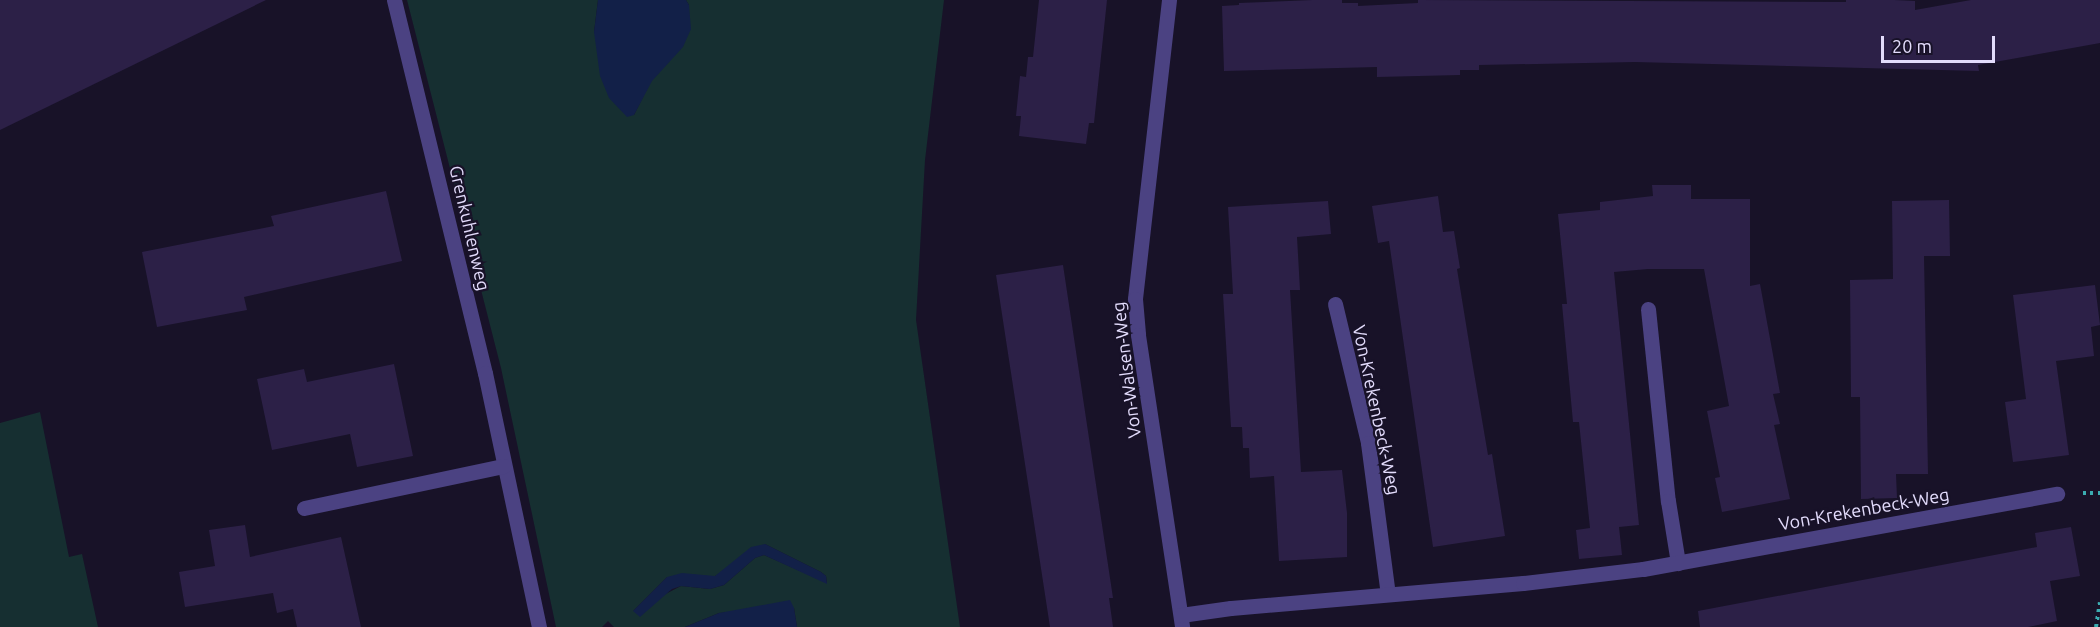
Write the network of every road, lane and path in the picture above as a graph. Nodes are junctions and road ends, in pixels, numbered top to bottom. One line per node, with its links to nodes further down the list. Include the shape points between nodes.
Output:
1 (394, 0): 5 (street, Grenkuhlenweg, via 428,130)
2 (1169, 0): 11 (street, Von-Walsen-Weg, via 1136,299 1138,335)
3 (1335, 304): 9 (street, Von-Krekenbeck-Weg, via 1368,443)
4 (1648, 309): 8 (street)
5 (504, 466): 7 (street); 12 (street, Grenkuhlenweg)
6 (2057, 494): 8 (street, Von-Krekenbeck-Weg)
7 (304, 508)
8 (1678, 563): 9 (street, Von-Krekenbeck-Weg, via 1523,583)
9 (1388, 594): 11 (street, Von-Krekenbeck-Weg, via 1231,608)
10 (2100, 602): 13 (path)
11 (1181, 621)
12 (539, 627)
13 (2096, 627)

